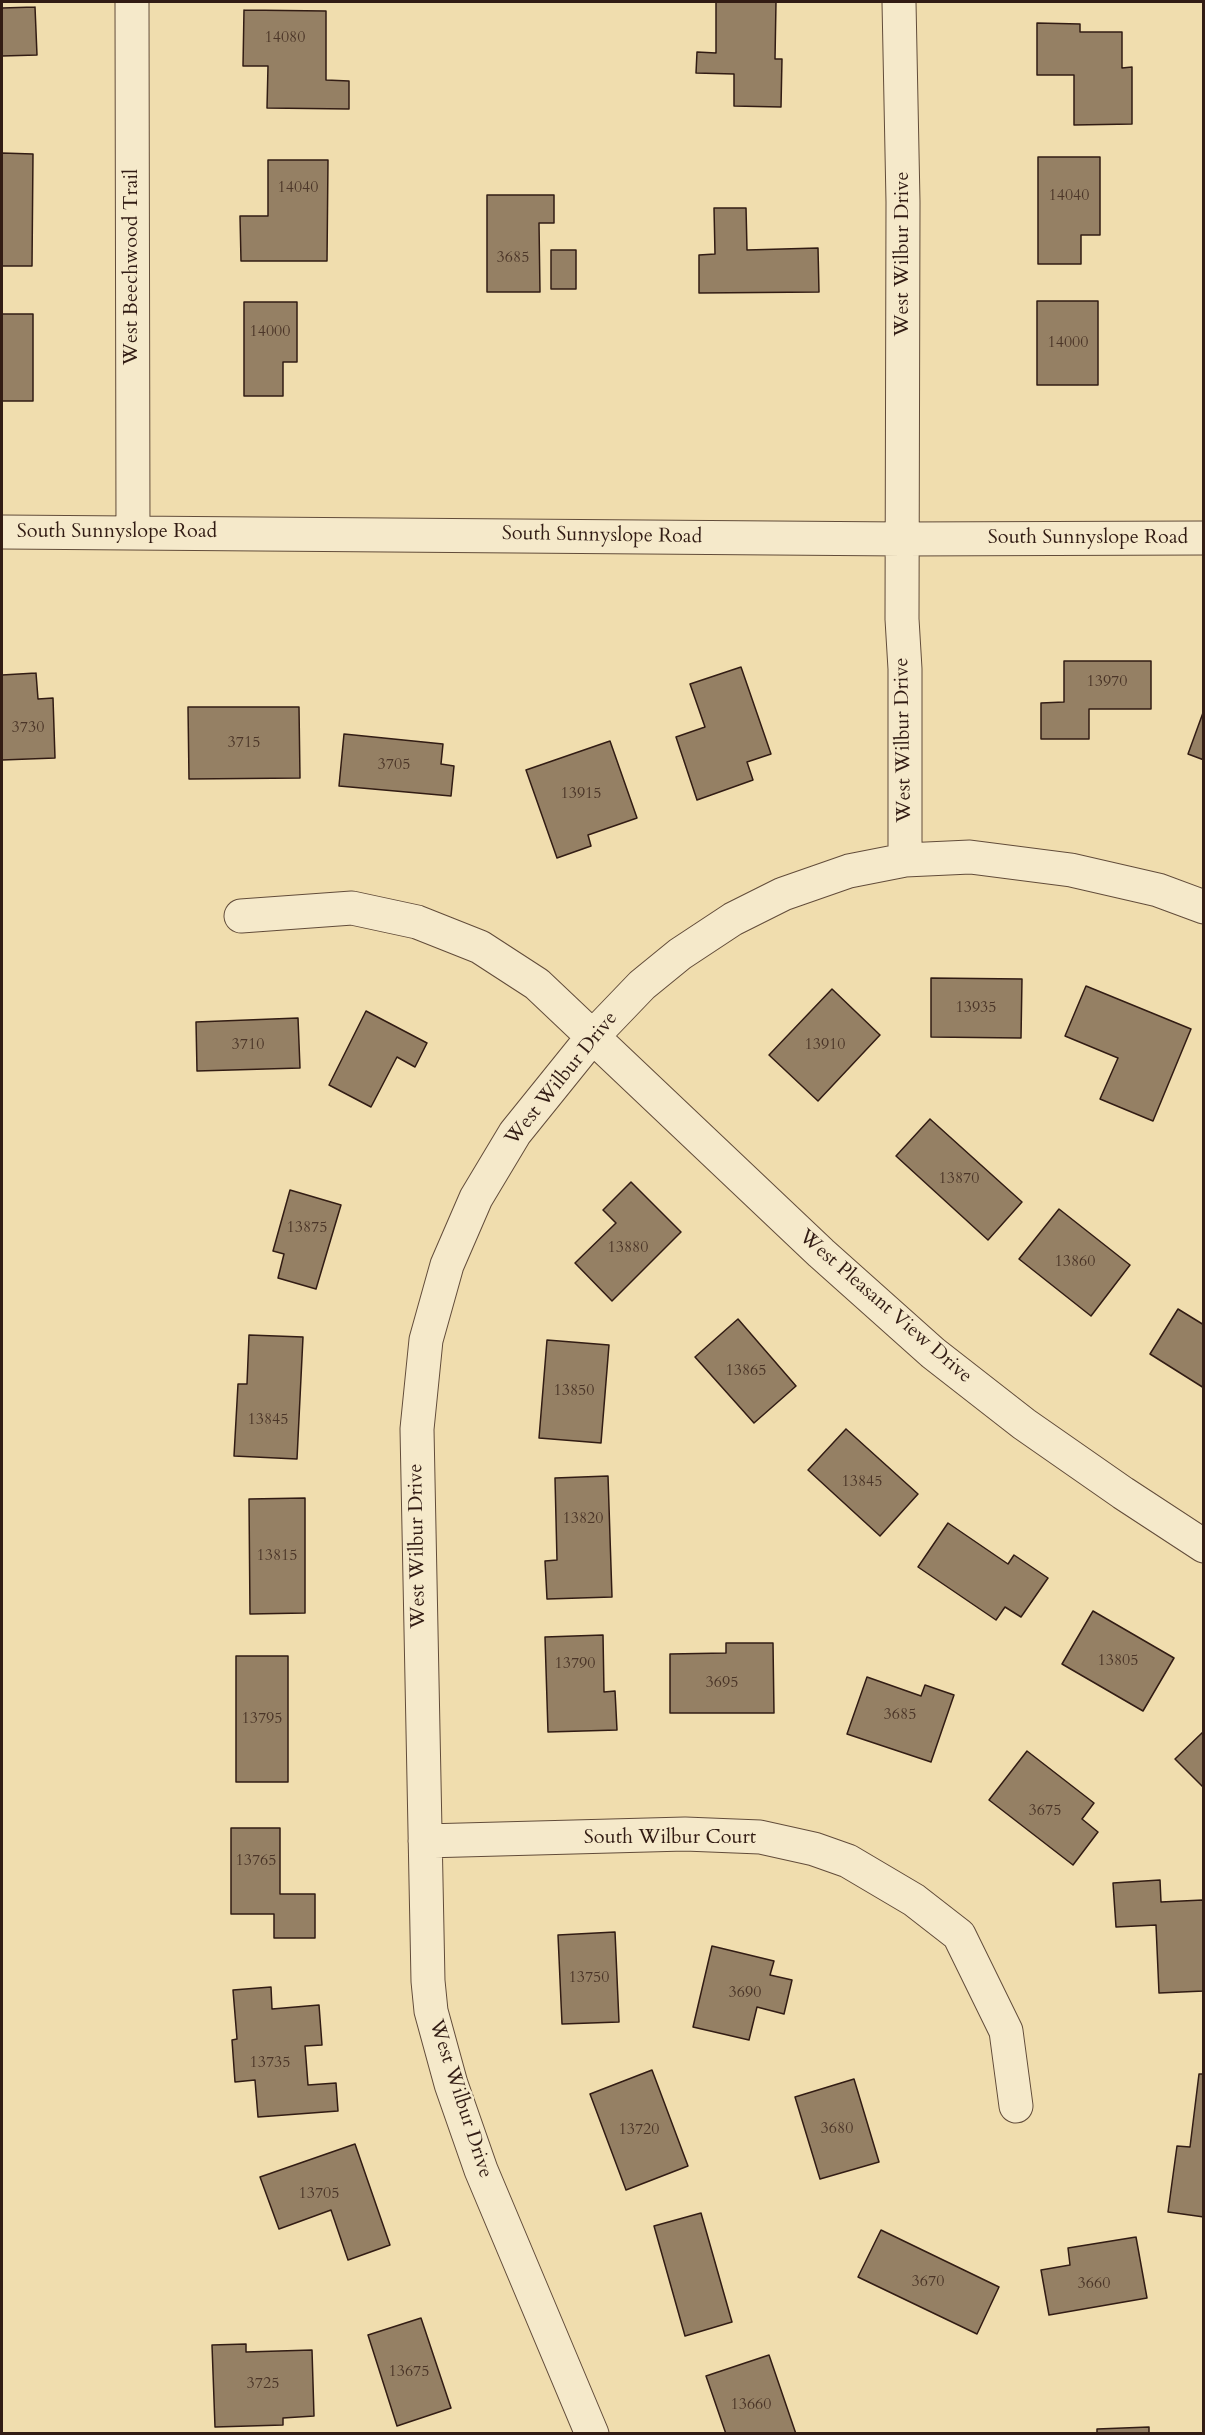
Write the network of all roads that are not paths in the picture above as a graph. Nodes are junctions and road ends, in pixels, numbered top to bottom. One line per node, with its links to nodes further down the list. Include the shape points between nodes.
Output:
1 (132, 2): 4 (street, West Beechwood Trail)
2 (899, 2): 6 (street, West Wilbur Drive)
3 (2, 532): 4 (street, South Sunnyslope Road)
4 (133, 532): 6 (street, South Sunnyslope Road)
5 (1203, 538): 6 (street, South Sunnyslope Road)
6 (902, 539): 7 (street, West Wilbur Drive)
7 (905, 860): 8 (street, via 970,857 1071,870 1158,890); 10 (street, West Wilbur Drive, via 849,871 794,890 733,919 642,985)
8 (1203, 907)
9 (241, 916): 10 (street, West Pleasant View Drive, via 352,908 417,922 480,947 537,984)
10 (594, 1035): 11 (street, West Pleasant View Drive, via 821,1253 933,1353 1024,1424); 12 (street, West Wilbur Drive, via 514,1133 476,1198 447,1266 426,1341 417,1429)
11 (1203, 1546)
12 (425, 1841): 13 (street, South Wilbur Court, via 685,1834 760,1837 814,1849 848,1862 914,1900 959,1935 1006,2031); 14 (street, West Wilbur Drive, via 431,2011 451,2084 481,2170)
13 (1016, 2106)
14 (592, 2433)

